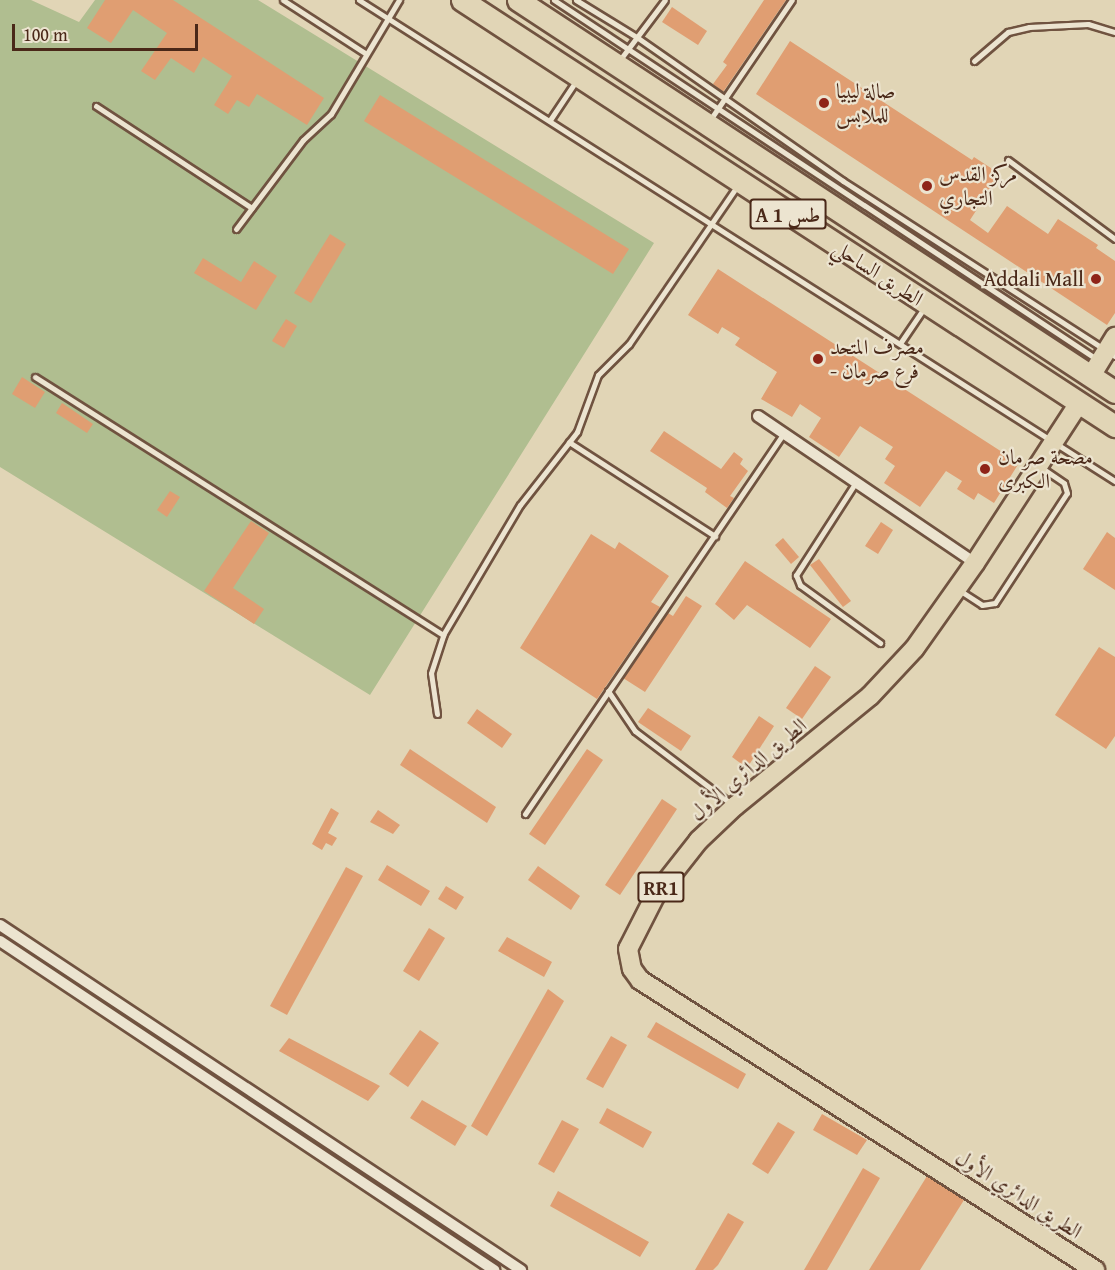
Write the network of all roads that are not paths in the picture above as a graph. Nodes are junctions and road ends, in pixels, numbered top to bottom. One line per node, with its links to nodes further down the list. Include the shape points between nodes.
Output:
1 (283, 0): 13 (lane)
2 (359, 0): 10 (lane)
3 (399, 0): 10 (lane)
4 (462, 0): 16 (highway, الطريق الساحلي / A 1 طس)
5 (518, 0): 14 (highway, الطريق الساحلي / A 1 طس)
6 (554, 0): 14 (lane)
7 (576, 0): 12 (lane)
8 (665, 0): 12 (lane)
9 (792, 0): 17 (lane)
10 (386, 19): 13 (lane); 20 (lane)
11 (1115, 32): 15 (lane, via 1088,24 1029,27 1008,32)
12 (638, 38): 14 (lane); 17 (lane)
13 (364, 53): 25 (lane, via 331,114 303,140)
14 (623, 57): 19 (highway, الطريق الساحلي / A 1 طس)
15 (974, 61)
16 (579, 77): 20 (lane); 23 (highway, الطريق الساحلي / A 1 طس)
17 (726, 99): 19 (lane); 22 (lane)
18 (96, 106): 25 (lane)
19 (713, 116): 24 (highway, الطريق الساحلي / A 1 طس)
20 (550, 120): 26 (lane)
21 (1008, 160): 28 (lane)
22 (843, 181): 24 (lane); 31 (lane)
23 (740, 182): 26 (lane); 29 (highway, الطريق الساحلي / A 1 طس)
24 (833, 196): 31 (highway, الطريق الساحلي / A 1 طس)
25 (252, 208): 27 (lane)
26 (712, 222): 30 (lane); 39 (lane, via 629,344 598,375)
27 (236, 229)
28 (1115, 239)
29 (927, 304): 30 (lane); 34 (highway, الطريق الساحلي / A 1 طس)
30 (901, 342): 38 (lane)
31 (1105, 356): 33 (highway, الطريق الساحلي / A 1 طس)
32 (35, 377): 46 (lane)
33 (1115, 392)
34 (1079, 403): 36 (highway, الطريق الساحلي / A 1 طس); 38 (main road, الطريق الدائري الأول / RR1)
35 (758, 416): 37 (street)
36 (1115, 426)
37 (784, 433): 42 (street); 43 (lane)
38 (1054, 441): 40 (main road, الطريق الدائري الأول / RR1); 41 (lane)
39 (569, 442): 43 (lane); 46 (lane, via 520,505)
40 (1039, 465): 44 (main road, الطريق الدائري الأول / RR1); 45 (lane, via 1064,483 1066,496 995,603 982,605)
41 (1115, 481)
42 (856, 482): 44 (street); 47 (lane, via 796,575 800,585)
43 (715, 536): 48 (lane)
44 (975, 563): 45 (main road, الطريق الدائري الأول / RR1)
45 (958, 589): 50 (main road, الطريق الدائري الأول / RR1, via 914,649 870,696)
46 (443, 635): 49 (lane, via 431,673)
47 (880, 643)
48 (608, 691): 50 (lane, via 634,731); 51 (lane)
49 (437, 714)
50 (735, 806): 56 (main road, الطريق الدائري الأول / RR1, via 683,859 642,916 628,949 635,975)
51 (525, 814)
52 (0, 925): 55 (street)
53 (0, 941): 54 (street)
54 (494, 1270)
55 (521, 1270)
56 (1095, 1270)

